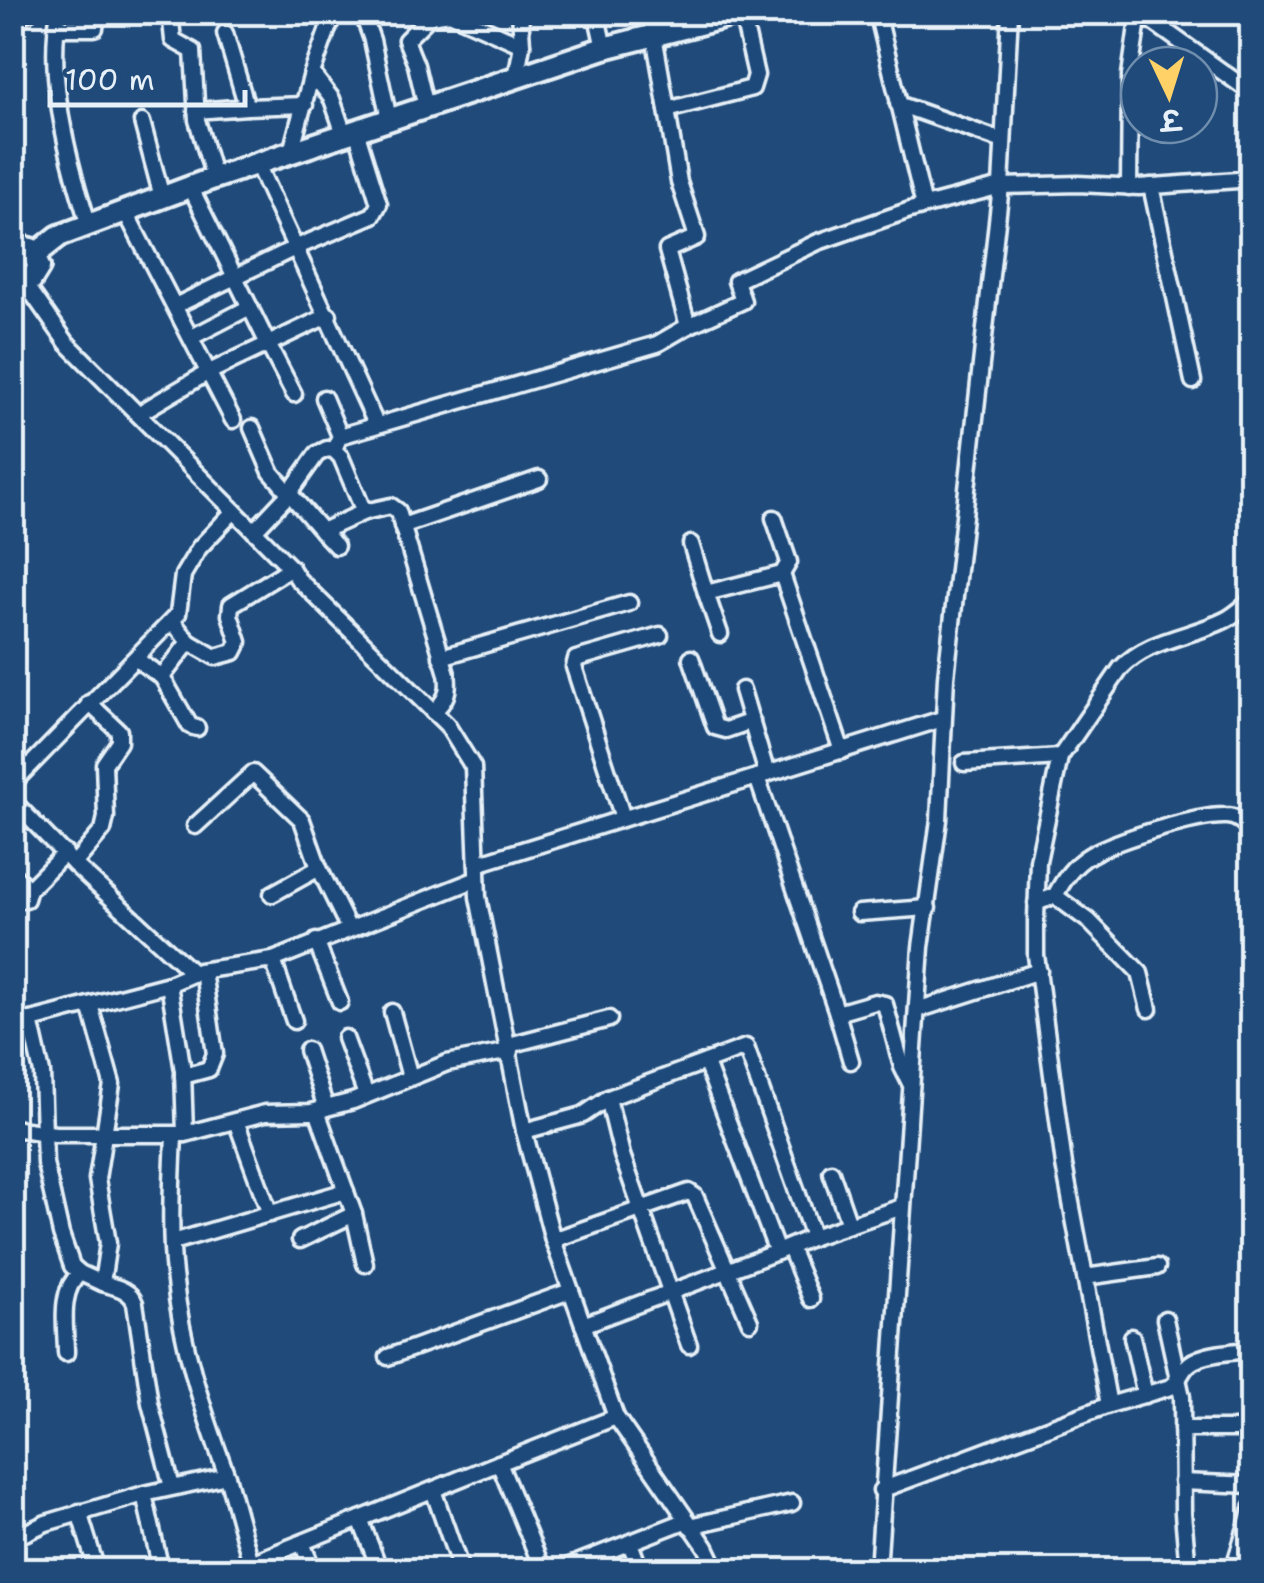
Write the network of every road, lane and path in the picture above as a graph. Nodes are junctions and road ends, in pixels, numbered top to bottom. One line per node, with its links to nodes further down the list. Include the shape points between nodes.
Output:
1 (30, 12): 14 (street)
2 (98, 12): 15 (street, via 94,28)
3 (170, 12): 27 (street, via 173,40 193,50)
4 (334, 12): 20 (street)
5 (362, 12): 29 (street)
6 (520, 12): 18 (street)
7 (596, 12): 19 (street)
8 (650, 12): 17 (street)
9 (877, 12): 23 (street)
10 (1010, 12): 32 (street)
11 (450, 13): 13 (street); 18 (street)
12 (744, 13): 17 (street); 28 (street, via 756,75 752,88)
13 (426, 14): 26 (street, via 406,40)
14 (12, 18)
15 (58, 20): 44 (street, via 59,95)
16 (225, 33): 25 (street)
17 (653, 36): 19 (street); 28 (street)
18 (522, 45): 21 (street)
19 (604, 48): 21 (street)
20 (312, 74): 24 (street); 31 (street)
21 (516, 78): 26 (street)
22 (1252, 93): 39 (street, via 1139,12 1130,75)
23 (898, 104): 32 (street); 42 (street)
24 (306, 105): 25 (street); 33 (street)
25 (247, 107): 27 (street)
26 (426, 107): 29 (street)
27 (196, 110): 35 (street)
28 (667, 110): 53 (street, via 697,237 667,250)
29 (389, 120): 31 (street)
30 (142, 122): 41 (street)
31 (350, 132): 33 (street); 46 (street, via 378,211)
32 (1003, 141): 38 (street)
33 (290, 152): 34 (street)
34 (257, 164): 35 (street); 46 (street)
35 (214, 178): 37 (street)
36 (1252, 179): 40 (street)
37 (190, 186): 41 (street); 48 (street)
38 (1001, 186): 39 (street); 42 (street); 91 (street)
39 (1129, 186): 40 (street)
40 (1150, 186): 57 (street)
41 (162, 198): 43 (street)
42 (924, 206): 53 (street, via 818,242 736,281 743,302)
43 (125, 211): 44 (street); 50 (street)
44 (89, 226): 47 (street, via 59,236)
45 (12, 245): 47 (street)
46 (297, 246): 48 (street); 52 (street)
47 (36, 254): 49 (street, via 36,274)
48 (235, 278): 50 (street); 51 (street)
49 (19, 283): 60 (street)
50 (175, 306): 54 (street)
51 (250, 307): 54 (street); 55 (street)
52 (329, 315): 55 (street); 62 (street)
53 (688, 326): 62 (street, via 658,344)
54 (192, 337): 56 (street)
55 (268, 344): 56 (street); 58 (street)
56 (207, 373): 60 (street); 61 (street)
57 (1193, 381)
58 (294, 394)
59 (324, 398): 64 (street)
60 (138, 414): 67 (street)
61 (233, 420)
62 (376, 424): 64 (street)
63 (252, 428): 66 (street)
64 (337, 443): 66 (street, via 318,454); 68 (street)
65 (539, 480): 70 (street)
66 (288, 495): 71 (street); 72 (street)
67 (234, 511): 71 (street); 80 (street, via 183,575)
68 (364, 512): 70 (street, via 394,507); 72 (street)
69 (774, 518): 76 (street, via 789,562)
70 (402, 526): 84 (street)
71 (254, 531): 75 (street)
72 (322, 531): 74 (street)
73 (692, 544): 77 (street)
74 (336, 546)
75 (291, 568): 83 (street, via 231,605 239,642 234,652 215,657); 90 (street)
76 (782, 574): 77 (street); 94 (street)
77 (706, 592): 81 (street)
78 (1252, 600): 95 (street, via 1228,619 1132,656)
79 (629, 604): 84 (street)
80 (172, 621): 83 (street); 86 (street)
81 (720, 634)
82 (660, 635): 100 (street, via 576,660 574,667)
83 (189, 642): 87 (street)
84 (442, 657): 90 (street, via 449,687)
85 (692, 658): 92 (street, via 715,727)
86 (136, 659): 87 (street); 89 (street)
87 (162, 677): 93 (street)
88 (742, 690): 92 (street)
89 (89, 704): 98 (street); 103 (street, via 120,738 104,764 102,830)
90 (433, 712): 105 (street, via 472,768)
91 (942, 720): 94 (street); 112 (street)
92 (752, 721): 97 (street)
93 (197, 728)
94 (842, 750): 97 (street)
95 (1060, 758): 96 (street); 111 (street)
96 (964, 763)
97 (762, 776): 100 (street); 125 (street)
98 (12, 784)
99 (12, 800): 103 (street)
100 (623, 818): 105 (street)
101 (195, 826): 104 (street, via 253,773 302,820)
102 (1252, 832): 109 (street, via 1230,816 1144,833 1088,856)
103 (70, 858): 107 (street); 118 (street)
104 (319, 868): 108 (street); 114 (street)
105 (477, 872): 114 (street); 130 (street)
106 (12, 874): 107 (street)
107 (30, 889): 110 (street)
108 (272, 894)
109 (1056, 896): 111 (street); 122 (street, via 1140,973)
110 (12, 902)
111 (1036, 902): 117 (street)
112 (928, 908): 113 (street); 123 (street)
113 (859, 914)
114 (349, 929): 115 (street)
115 (316, 941): 116 (street); 120 (street)
116 (273, 960): 118 (street); 127 (street)
117 (1039, 971): 123 (street); 162 (street)
118 (198, 972): 119 (street); 134 (street, via 215,1054 209,1069)
119 (168, 984): 121 (street); 134 (street)
120 (340, 1002)
121 (90, 1004): 128 (street); 144 (street, via 112,1084)
122 (1149, 1009)
123 (918, 1010): 136 (street)
124 (392, 1012): 135 (street)
125 (837, 1013): 132 (street); 136 (street, via 885,1004)
126 (609, 1018): 130 (street)
127 (294, 1021)
128 (17, 1022): 142 (street, via 42,1073)
129 (345, 1038): 137 (street)
130 (509, 1048): 135 (street); 143 (street)
131 (307, 1050): 139 (street)
132 (851, 1060)
133 (706, 1063): 138 (street); 153 (street, via 746,1047); 157 (street)
134 (183, 1076): 145 (street)
135 (410, 1077): 137 (street)
136 (911, 1084): 148 (street)
137 (366, 1095): 139 (street)
138 (608, 1098): 143 (street, via 583,1115); 149 (street)
139 (321, 1109): 140 (street); 147 (street)
140 (236, 1120): 145 (street); 150 (street)
141 (12, 1128): 142 (street)
142 (42, 1132): 144 (street); 161 (street, via 62,1234)
143 (524, 1132): 155 (street)
144 (103, 1134): 145 (street); 163 (street, via 97,1179 108,1243)
145 (179, 1134): 156 (street)
146 (831, 1172): 152 (street)
147 (346, 1191): 150 (street); 151 (street)
148 (902, 1207): 152 (street); 187 (street)
149 (642, 1210): 155 (street); 160 (street, via 689,1192 695,1196); 165 (street)
150 (270, 1214): 156 (street)
151 (354, 1214): 154 (street); 158 (street)
152 (849, 1224): 153 (street)
153 (813, 1238): 157 (street)
154 (300, 1240)
155 (553, 1240): 164 (street)
156 (173, 1242): 182 (street, via 191,1370)
157 (784, 1250): 160 (street); 166 (street)
158 (365, 1264)
159 (1157, 1267): 162 (street)
160 (728, 1271): 165 (street); 168 (street)
161 (80, 1274): 163 (street); 173 (street, via 65,1300)
162 (1085, 1278): 177 (street)
163 (102, 1283): 185 (street, via 133,1296)
164 (570, 1291): 169 (street); 174 (street)
165 (672, 1293): 169 (street); 171 (street)
166 (810, 1298)
167 (1165, 1319): 175 (street)
168 (750, 1322)
169 (583, 1326): 178 (street)
170 (1132, 1337): 176 (street)
171 (688, 1345)
172 (1252, 1350): 175 (street, via 1200,1358)
173 (66, 1353)
174 (388, 1357)
175 (1179, 1380): 176 (street); 179 (street)
176 (1145, 1395): 177 (street)
177 (1108, 1406): 187 (street)
178 (616, 1416): 181 (street); 193 (street)
179 (1182, 1428): 180 (street); 183 (street)
180 (1252, 1429)
181 (499, 1463): 186 (street); 204 (street)
182 (227, 1476): 185 (street); 198 (street)
183 (1182, 1482): 184 (street); 209 (street)
184 (1252, 1485)
185 (172, 1487): 188 (street)
186 (433, 1490): 192 (street); 203 (street)
187 (881, 1490): 208 (street)
188 (144, 1494): 191 (street); 200 (street)
189 (792, 1503): 193 (street)
190 (1252, 1508): 194 (street)
191 (79, 1512): 195 (street); 199 (street)
192 (360, 1519): 196 (street); 202 (street)
193 (687, 1524): 197 (street); 207 (street)
194 (1248, 1532): 210 (street)
195 (12, 1539)
196 (302, 1542): 198 (street); 201 (street)
197 (630, 1543): 205 (street); 206 (street)
198 (252, 1567)
199 (97, 1570)
200 (162, 1570)
201 (313, 1570)
202 (380, 1570)
203 (462, 1570)
204 (543, 1570)
205 (559, 1570)
206 (640, 1570)
207 (717, 1570)
208 (878, 1570)
209 (1188, 1570)
210 (1234, 1570)

